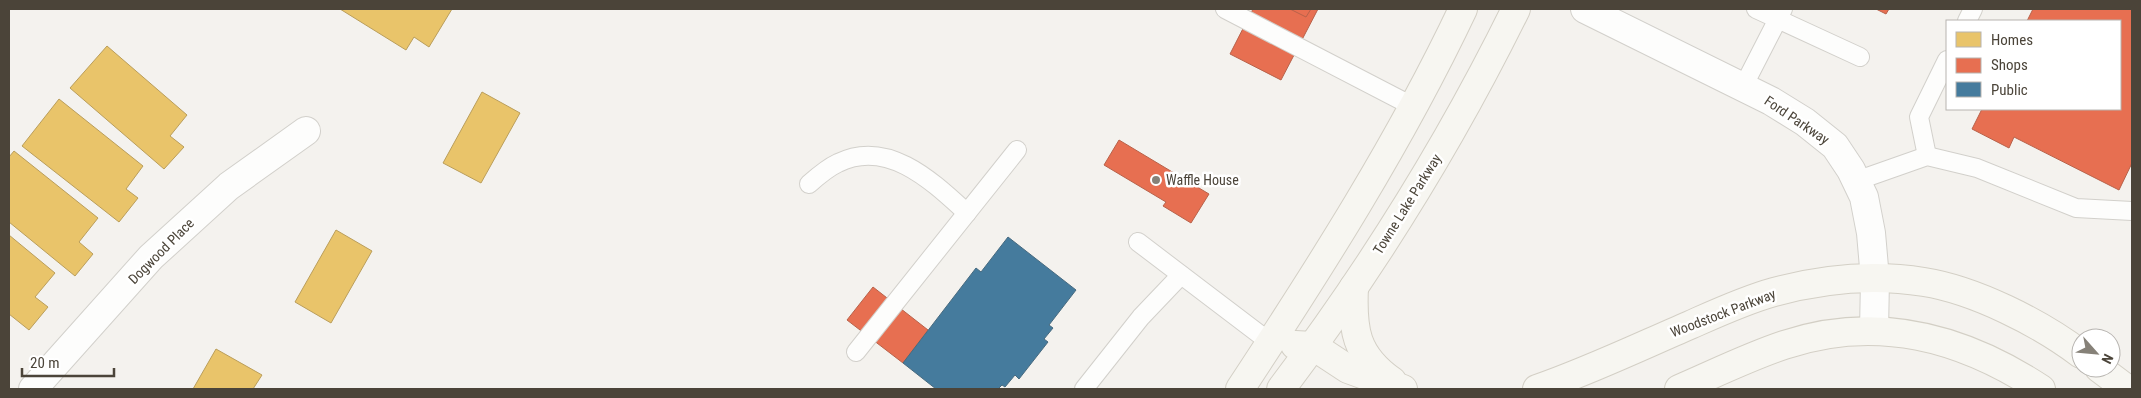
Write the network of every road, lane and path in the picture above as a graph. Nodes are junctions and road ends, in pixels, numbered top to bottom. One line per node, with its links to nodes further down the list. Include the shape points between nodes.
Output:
1 (1225, 9): 12 (lane)
2 (1464, 9): 12 (main road)
3 (1516, 9): 23 (main road, Towne Lake Parkway, via 1460,119)
4 (1585, 9): 11 (street, Ford Parkway)
5 (1756, 9): 7 (lane)
6 (1973, 9): 8 (lane)
7 (1780, 14): 9 (lane); 11 (lane)
8 (1967, 20)
9 (1860, 57)
10 (1946, 62): 15 (lane, via 1919,116)
11 (1743, 87): 16 (street, Ford Parkway, via 1805,122 1835,146)
12 (1414, 107): 25 (main road, via 1356,208)
13 (306, 131): 31 (street, Dogwood Place, via 229,186 151,257)
14 (1016, 150): 19 (lane)
15 (1927, 156): 16 (lane); 18 (lane, via 1977,168 2076,208)
16 (1856, 181): 22 (street, Ford Parkway, via 1864,197)
17 (809, 184): 19 (lane, via 839,162 882,156 921,174)
18 (2132, 211)
19 (967, 213): 28 (lane)
20 (1138, 242): 21 (lane)
21 (1181, 275): 25 (lane); 32 (lane, via 1141,317)
22 (1875, 279): 24 (street, Ford Parkway); 27 (main road, Woodstock Parkway, via 1925,282 1974,296 2021,317); 35 (main road, Woodstock Parkway, via 1822,281 1773,292)
23 (1354, 287): 26 (main road, Towne Lake Parkway); 34 (main road, via 1358,345 1370,362)
24 (1874, 331): 36 (main road, via 1829,334 1785,344); 37 (main road, via 1915,334 1956,346)
25 (1270, 343): 26 (main road); 30 (main road); 33 (main road)
26 (1314, 346): 30 (main road, Towne Lake Parkway); 34 (main road, via 1348,369)
27 (2071, 348)
28 (856, 352)
29 (2114, 378): 38 (main road)
30 (1291, 386)
31 (34, 389)
32 (1084, 389)
33 (1240, 389)
34 (1403, 389)
35 (1537, 389)
36 (1679, 389)
37 (2041, 389)
38 (2130, 389)

